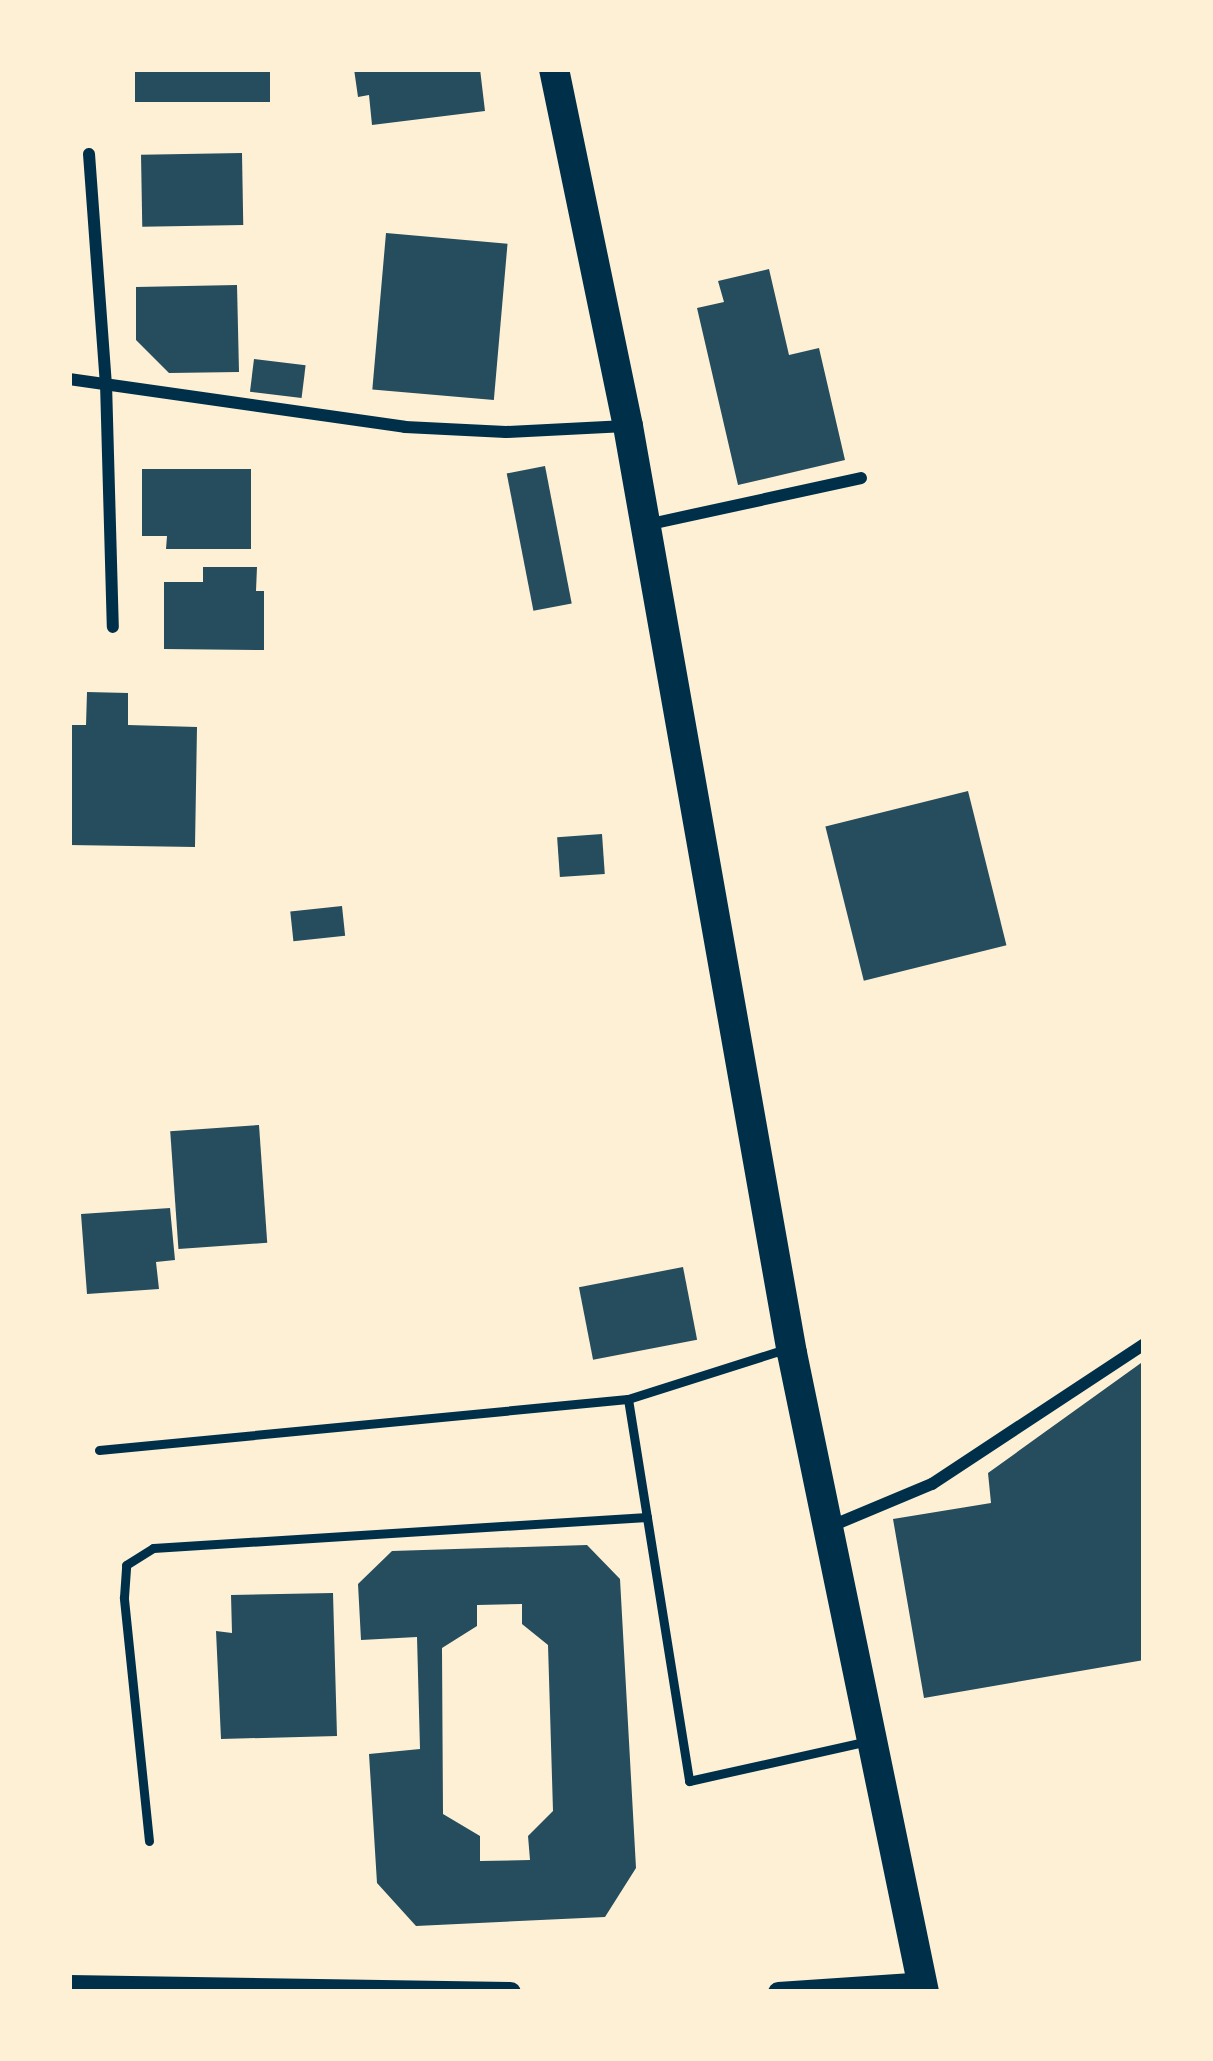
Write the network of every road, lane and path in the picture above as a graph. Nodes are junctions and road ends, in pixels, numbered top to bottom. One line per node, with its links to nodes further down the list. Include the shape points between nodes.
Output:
1 (554, 69): 5 (main road)
2 (89, 154): 4 (street)
3 (69, 379): 4 (street)
4 (106, 383): 5 (street, via 440,430); 8 (street)
5 (628, 426): 7 (main road)
6 (861, 478): 7 (street)
7 (645, 526): 10 (main road)
8 (112, 627)
9 (1144, 1344): 14 (street, via 932,1484)
10 (791, 1348): 11 (lane); 14 (main road)
11 (628, 1399): 12 (lane); 13 (lane)
12 (99, 1450)
13 (647, 1517): 15 (lane, via 689,1781); 16 (lane, via 153,1548 127,1565 124,1597)
14 (828, 1527): 15 (main road)
15 (872, 1741): 18 (main road)
16 (149, 1840)
17 (69, 1984): 19 (street)
18 (924, 1987): 20 (street)
19 (510, 1992)
20 (778, 1992)

